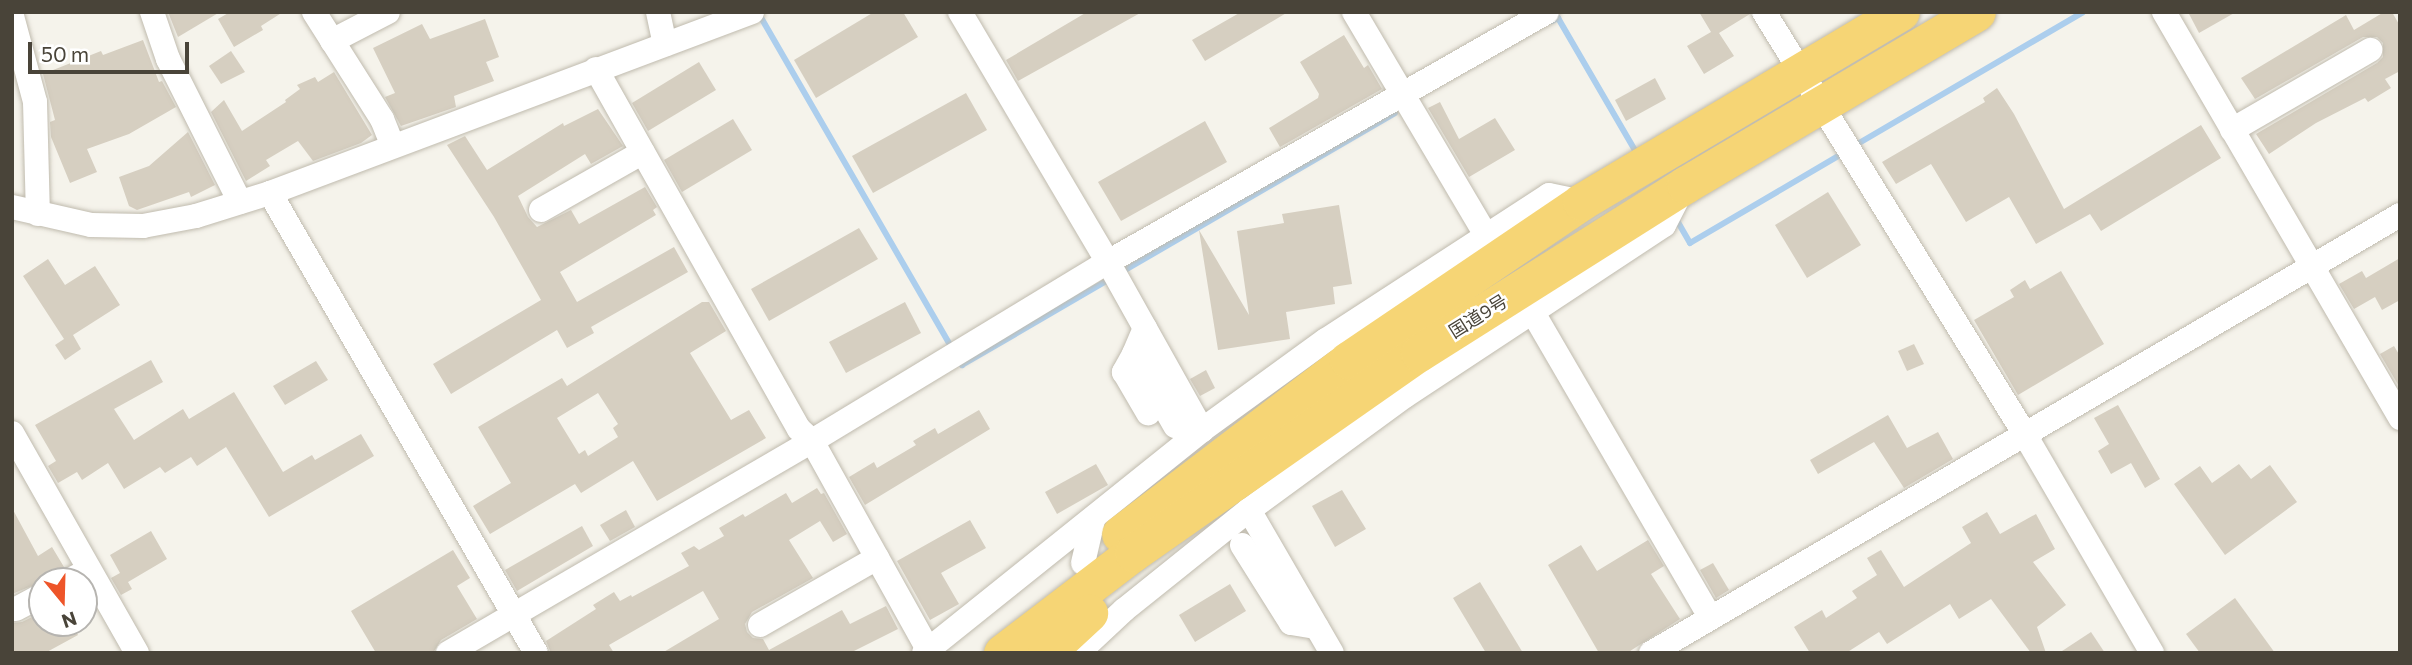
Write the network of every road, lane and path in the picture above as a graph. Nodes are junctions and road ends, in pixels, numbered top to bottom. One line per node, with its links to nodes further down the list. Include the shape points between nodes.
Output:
1 (152, 12): 26 (street, via 168,59)
2 (314, 12): 14 (street)
3 (388, 12): 14 (street)
4 (657, 12): 15 (street)
5 (752, 12): 15 (street)
6 (960, 12): 33 (street)
7 (1354, 12): 19 (street)
8 (1548, 12): 19 (street)
9 (1764, 12): 18 (street)
10 (1901, 12): 18 (highway, 国道9号)
11 (1977, 12): 20 (highway, 国道9号)
12 (2164, 12): 21 (street)
13 (12, 16): 30 (street, via 35,102)
14 (332, 41): 22 (street)
15 (665, 44): 17 (street)
16 (2370, 50): 21 (street)
17 (596, 69): 22 (street); 23 (street)
18 (1799, 71): 20 (street); 27 (highway, 国道9号)
19 (1402, 94): 32 (street); 33 (street)
20 (1818, 103): 24 (highway, 国道9号); 47 (street)
21 (2232, 131): 34 (street)
22 (394, 146): 25 (street)
23 (643, 152): 29 (street); 48 (street, via 799,429)
24 (1685, 185): 35 (street, via 1664,225); 38 (highway, 国道9号)
25 (270, 192): 26 (street); 59 (street)
26 (240, 202): 30 (street, via 143,226 91,225)
27 (1581, 202): 32 (street, via 1549,195); 40 (highway, 国道9号)
28 (12, 207): 30 (street)
29 (541, 210)
30 (38, 214)
31 (2400, 215): 34 (street)
32 (1486, 235): 36 (street)
33 (1108, 262): 37 (street); 48 (street)
34 (2310, 268): 43 (street); 47 (street)
35 (1532, 311): 41 (street); 60 (street)
36 (1365, 314): 40 (street); 45 (street)
37 (1145, 328): 39 (street); 45 (street)
38 (1419, 353): 41 (street); 49 (highway, 国道9号)
39 (1134, 354): 42 (street, via 1124,372); 44 (street)
40 (1348, 360): 54 (highway, 国道9号)
41 (1405, 396): 50 (street)
42 (1148, 413)
43 (2400, 418)
44 (1175, 426)
45 (1202, 430): 51 (street)
46 (12, 433): 55 (street)
47 (2024, 433): 60 (street); 73 (street)
48 (812, 441): 53 (street); 59 (street)
49 (1266, 463): 68 (highway, 国道9号, via 1133,553); 69 (highway)
50 (1249, 510): 62 (street); 70 (street)
51 (1093, 520): 54 (street); 63 (street)
52 (1241, 557): 62 (street, via 1291,623)
53 (877, 558): 61 (street); 63 (street)
54 (1083, 562): 67 (highway, 国道9号)
55 (74, 567)
56 (98, 602): 64 (street)
57 (28, 603): 58 (street)
58 (16, 609)
59 (514, 614): 65 (street); 66 (street)
60 (1711, 618): 72 (street)
61 (760, 625)
62 (1317, 626): 71 (street)
63 (926, 651)
64 (137, 653)
65 (448, 653)
66 (536, 653)
67 (972, 653)
68 (1002, 653)
69 (1046, 653)
70 (1078, 653)
71 (1332, 653)
72 (1651, 653)
73 (2152, 653)

